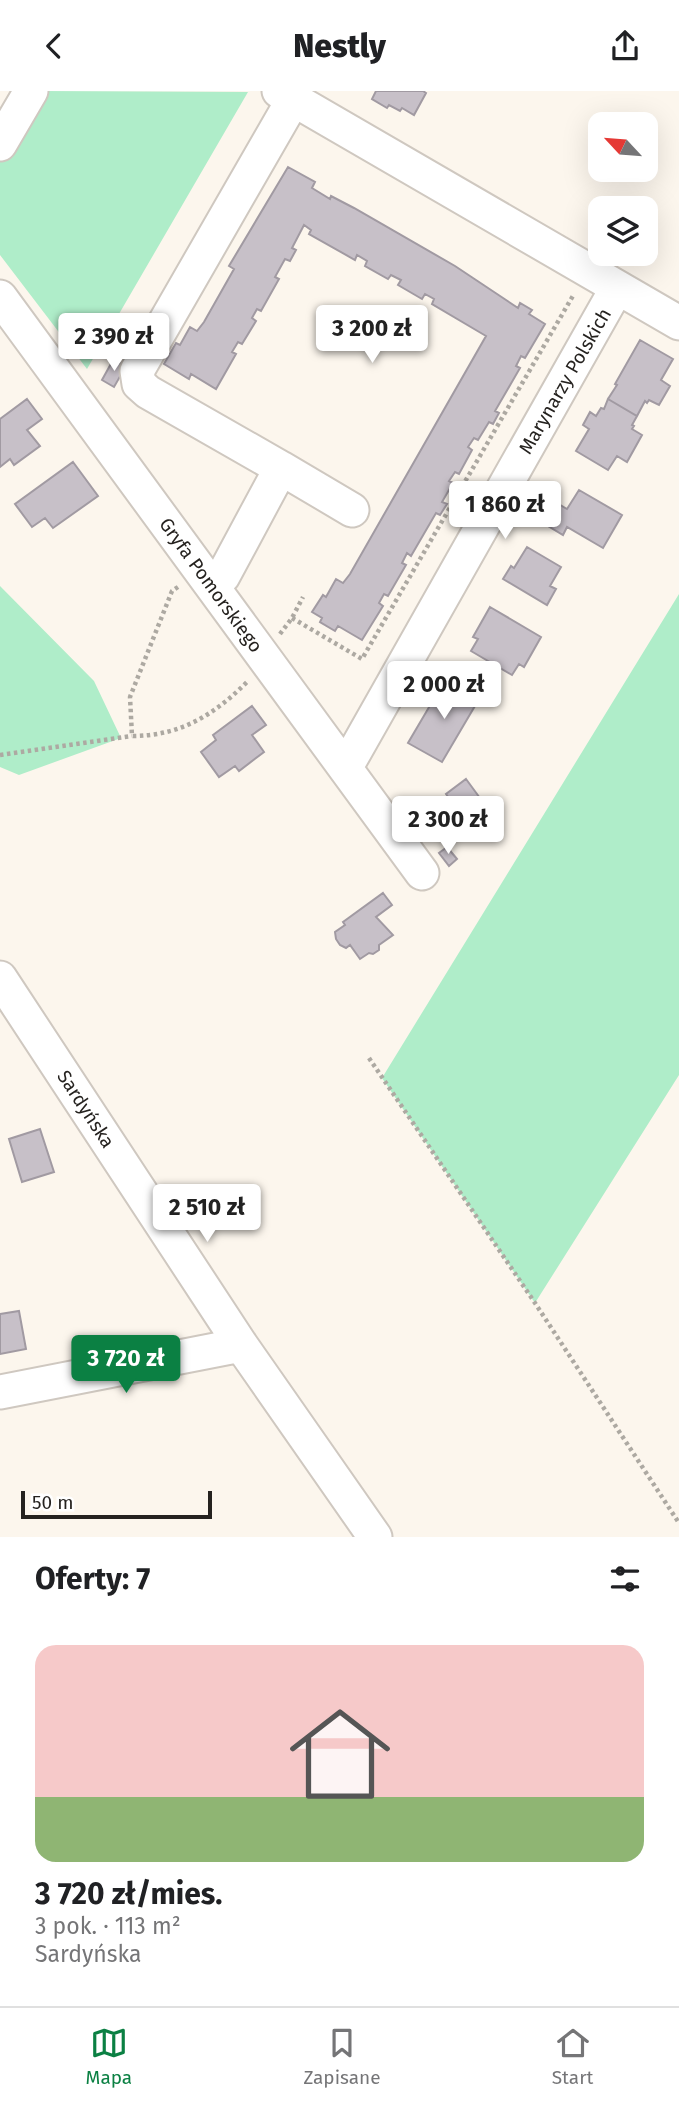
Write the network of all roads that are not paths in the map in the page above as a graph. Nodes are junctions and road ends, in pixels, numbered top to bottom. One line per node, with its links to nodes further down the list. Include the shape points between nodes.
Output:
1 (31, 91): 3 (street)
2 (286, 95): 4 (street, Marynarzy Polskich); 7 (street, via 137,371 139,384 148,392)
3 (0, 144)
4 (617, 288): 6 (street, Marynarzy Polskich); 10 (street, Marynarzy Polskich)
5 (0, 297): 9 (street, Gryfa Pomorskiego)
6 (679, 323)
7 (281, 468): 8 (street); 9 (street, via 223,576)
8 (352, 510)
9 (208, 579): 10 (street, Gryfa Pomorskiego, via 270,653)
10 (346, 767): 11 (street, Gryfa Pomorskiego)
11 (422, 873)
12 (0, 978): 13 (street, Sardyńska)
13 (241, 1345): 14 (street); 15 (street, Sardyńska)
14 (0, 1392)
15 (375, 1537)

